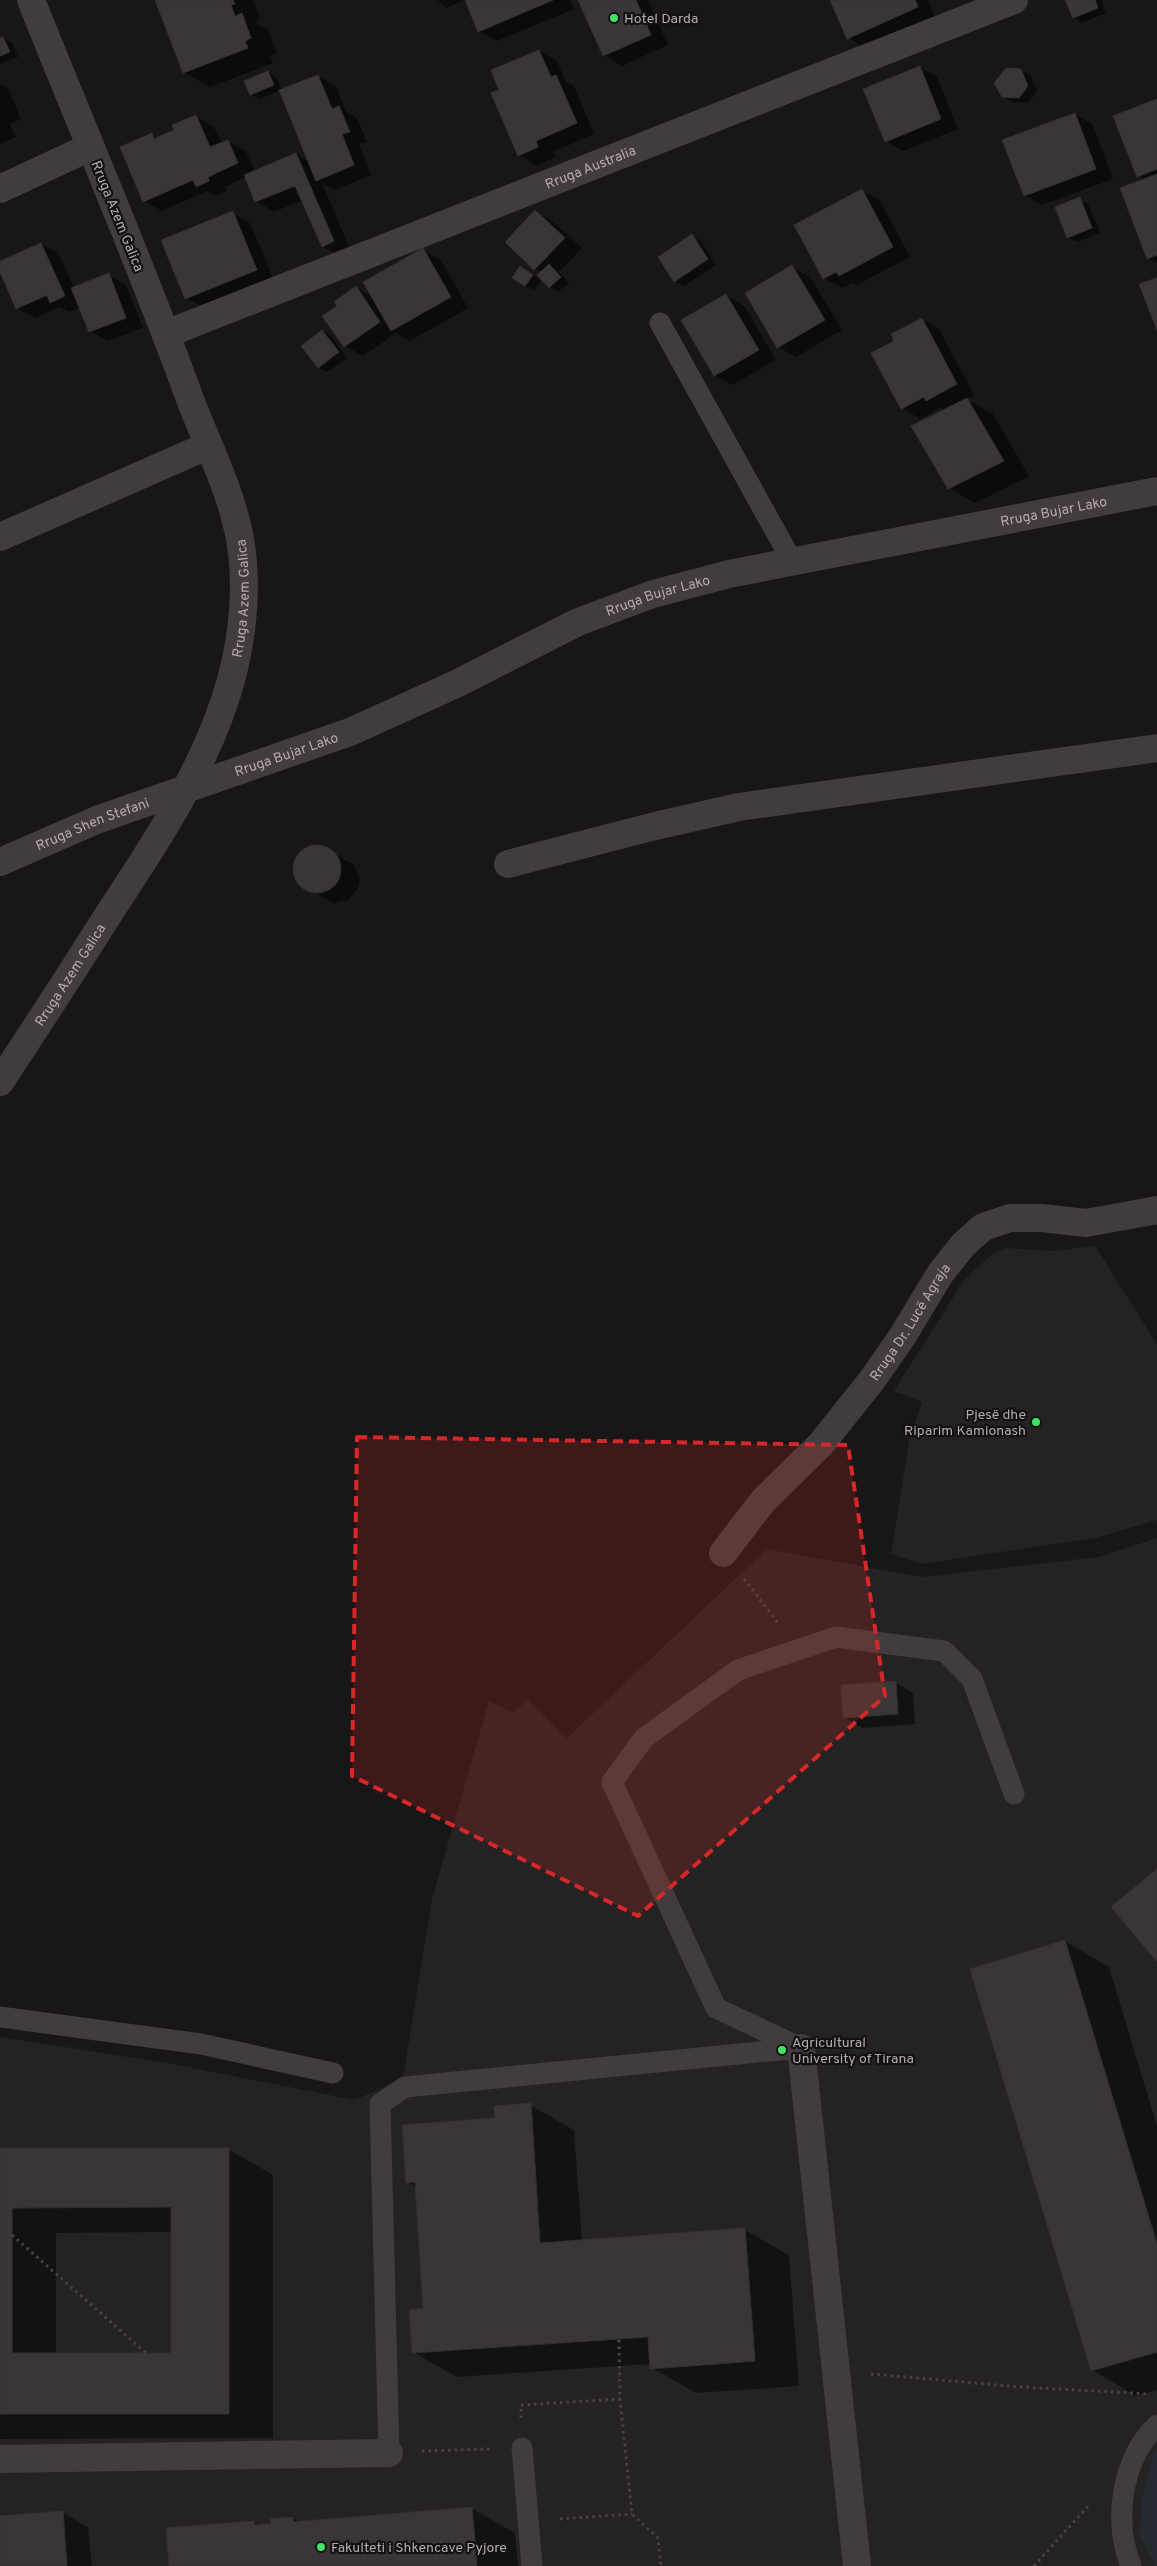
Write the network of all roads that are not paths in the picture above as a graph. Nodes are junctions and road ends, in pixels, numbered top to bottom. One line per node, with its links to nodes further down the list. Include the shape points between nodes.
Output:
1 (31, 0): 3 (street, Rruga Azem Galica)
2 (1014, 0): 6 (street, Rruga Australia)
3 (90, 147): 4 (street); 6 (street, Rruga Azem Galica)
4 (0, 189)
5 (660, 323): 10 (lane)
6 (166, 334): 7 (street, Rruga Azem Galica)
7 (207, 446): 9 (street); 12 (street, Rruga Azem Galica, via 228,496 240,539 244,579 242,619 231,680)
8 (1157, 491): 10 (street, Rruga Bujar Lako)
9 (0, 537)
10 (792, 561): 12 (street, Rruga Bujar Lako, via 653,594 588,618 456,684 350,732)
11 (1157, 748): 14 (street, via 739,807)
12 (186, 787): 13 (street, Rruga Shen Stefani, via 99,819); 15 (street, Rruga Azem Galica, via 141,864)
13 (0, 862)
14 (508, 864)
15 (0, 1082)
16 (1157, 1210): 17 (street, Rruga Dr. Lucë Agraja, via 1086,1223 1010,1218 983,1227 963,1244 940,1274 872,1380 821,1444 763,1501)
17 (723, 1554)
18 (1014, 1794): 20 (lane, via 972,1679 944,1651 836,1637 738,1670 644,1738 612,1782 716,2008)
19 (0, 2017): 21 (lane, via 201,2044)
20 (800, 2048): 24 (lane, via 404,2087 380,2104); 27 (street)
21 (333, 2073)
22 (1157, 2425): 28 (lane, via 1135,2456 1126,2485 1121,2519 1125,2551)
23 (522, 2448): 26 (lane)
24 (389, 2453): 25 (street)
25 (0, 2459)
26 (532, 2566)
27 (857, 2566)
28 (1131, 2566)

